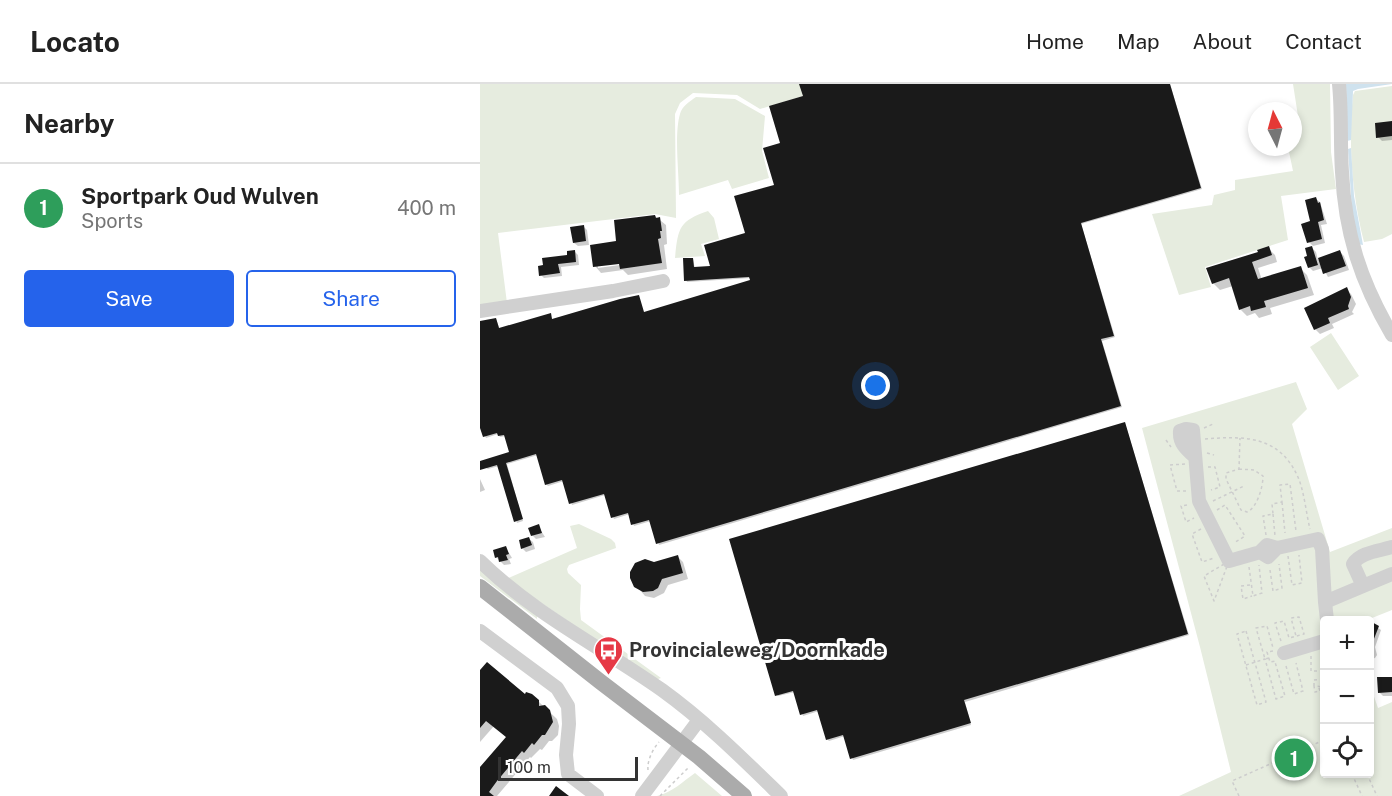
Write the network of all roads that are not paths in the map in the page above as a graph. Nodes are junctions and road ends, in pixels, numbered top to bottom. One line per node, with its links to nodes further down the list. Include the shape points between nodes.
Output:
1 (1339, 84): 4 (street, via 1349,237 1363,277)
2 (663, 281): 3 (street)
3 (480, 311)
4 (1392, 335)
5 (1195, 463): 11 (street, via 1202,506 1226,555 1268,554 1318,539)
6 (1392, 547): 9 (street, via 1355,560 1353,564)
7 (480, 561): 16 (street, via 532,606 662,690)
8 (1392, 574): 9 (street)
9 (1363, 586): 11 (street)
10 (480, 587): 17 (main road)
11 (1325, 602): 12 (street)
12 (1326, 616)
13 (480, 631): 19 (street, via 556,688 568,706 568,774)
14 (1318, 644): 15 (street)
15 (1282, 653)
16 (699, 720): 17 (street); 21 (street)
17 (681, 744): 18 (street); 20 (main road)
18 (645, 792)
19 (597, 796)
20 (744, 796)
21 (781, 796)

